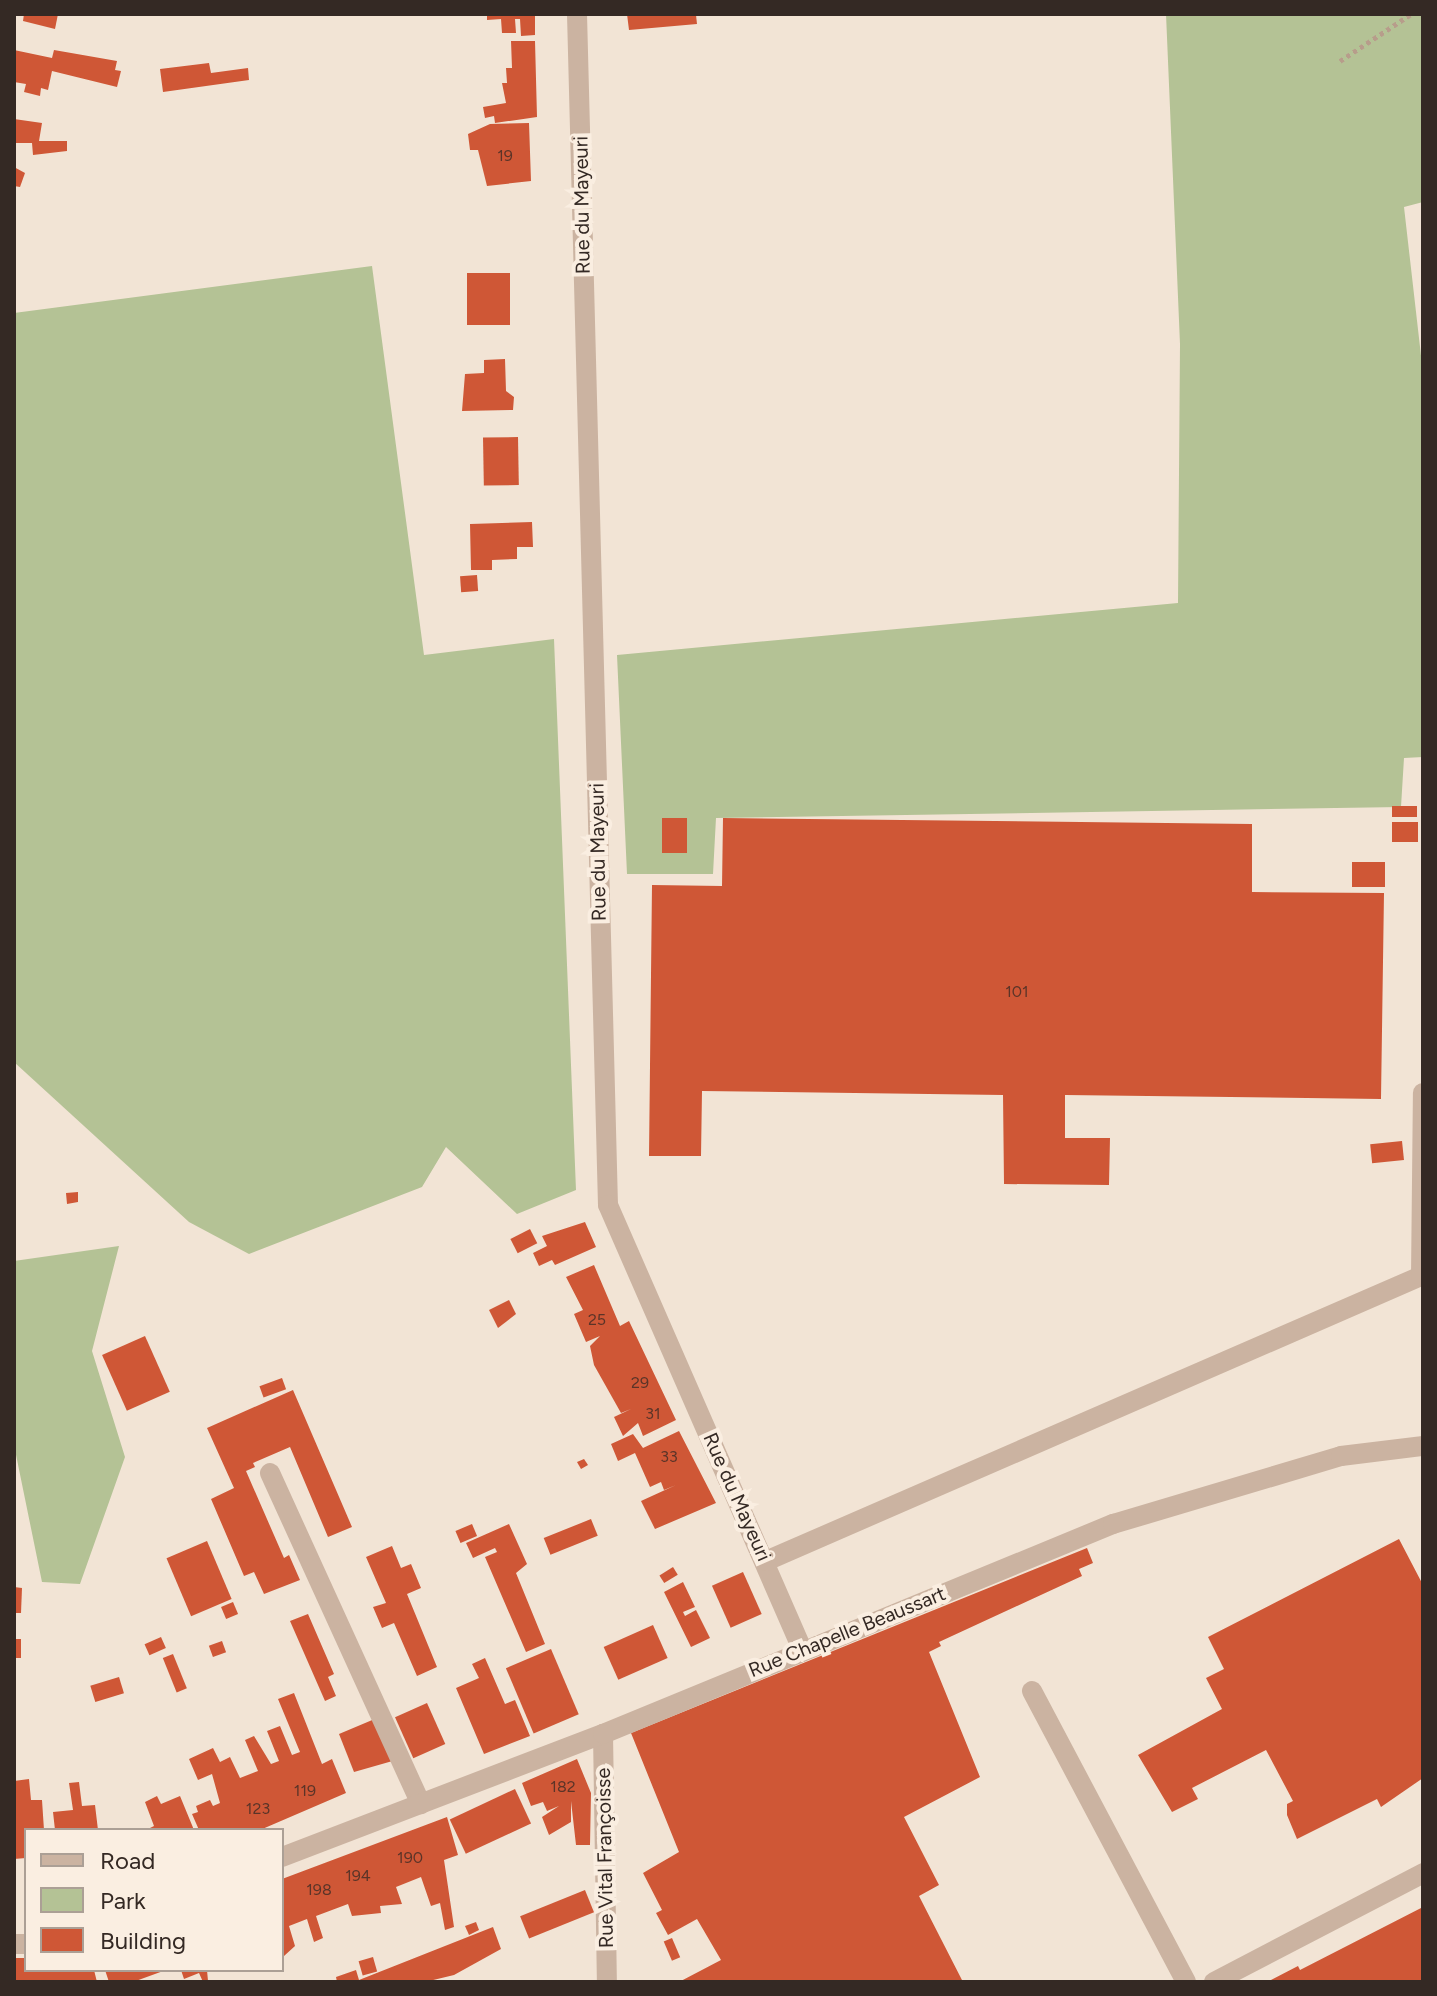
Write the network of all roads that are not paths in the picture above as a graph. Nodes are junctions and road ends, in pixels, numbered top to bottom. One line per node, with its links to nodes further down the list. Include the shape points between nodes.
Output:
1 (577, 14): 5 (street, Rue du Mayeuri, via 608,1205)
2 (1423, 1093): 5 (street, via 1421,1276)
3 (1423, 1446): 6 (street, Rue Chapelle Beaussart, via 1341,1456 1222,1487 1113,1524)
4 (270, 1473): 9 (street)
5 (766, 1561): 6 (street, Rue du Mayeuri)
6 (802, 1650): 8 (street, Rue Chapelle Beaussart)
7 (1032, 1691): 13 (street)
8 (603, 1734): 9 (street, Rue Chapelle Beaussart); 12 (street, Rue Vital Françoisse)
9 (421, 1804): 10 (street, Rue Chapelle Beaussart)
10 (284, 1856)
11 (1423, 1873): 14 (street)
12 (607, 1982)
13 (1186, 1982)
14 (1214, 1982)

